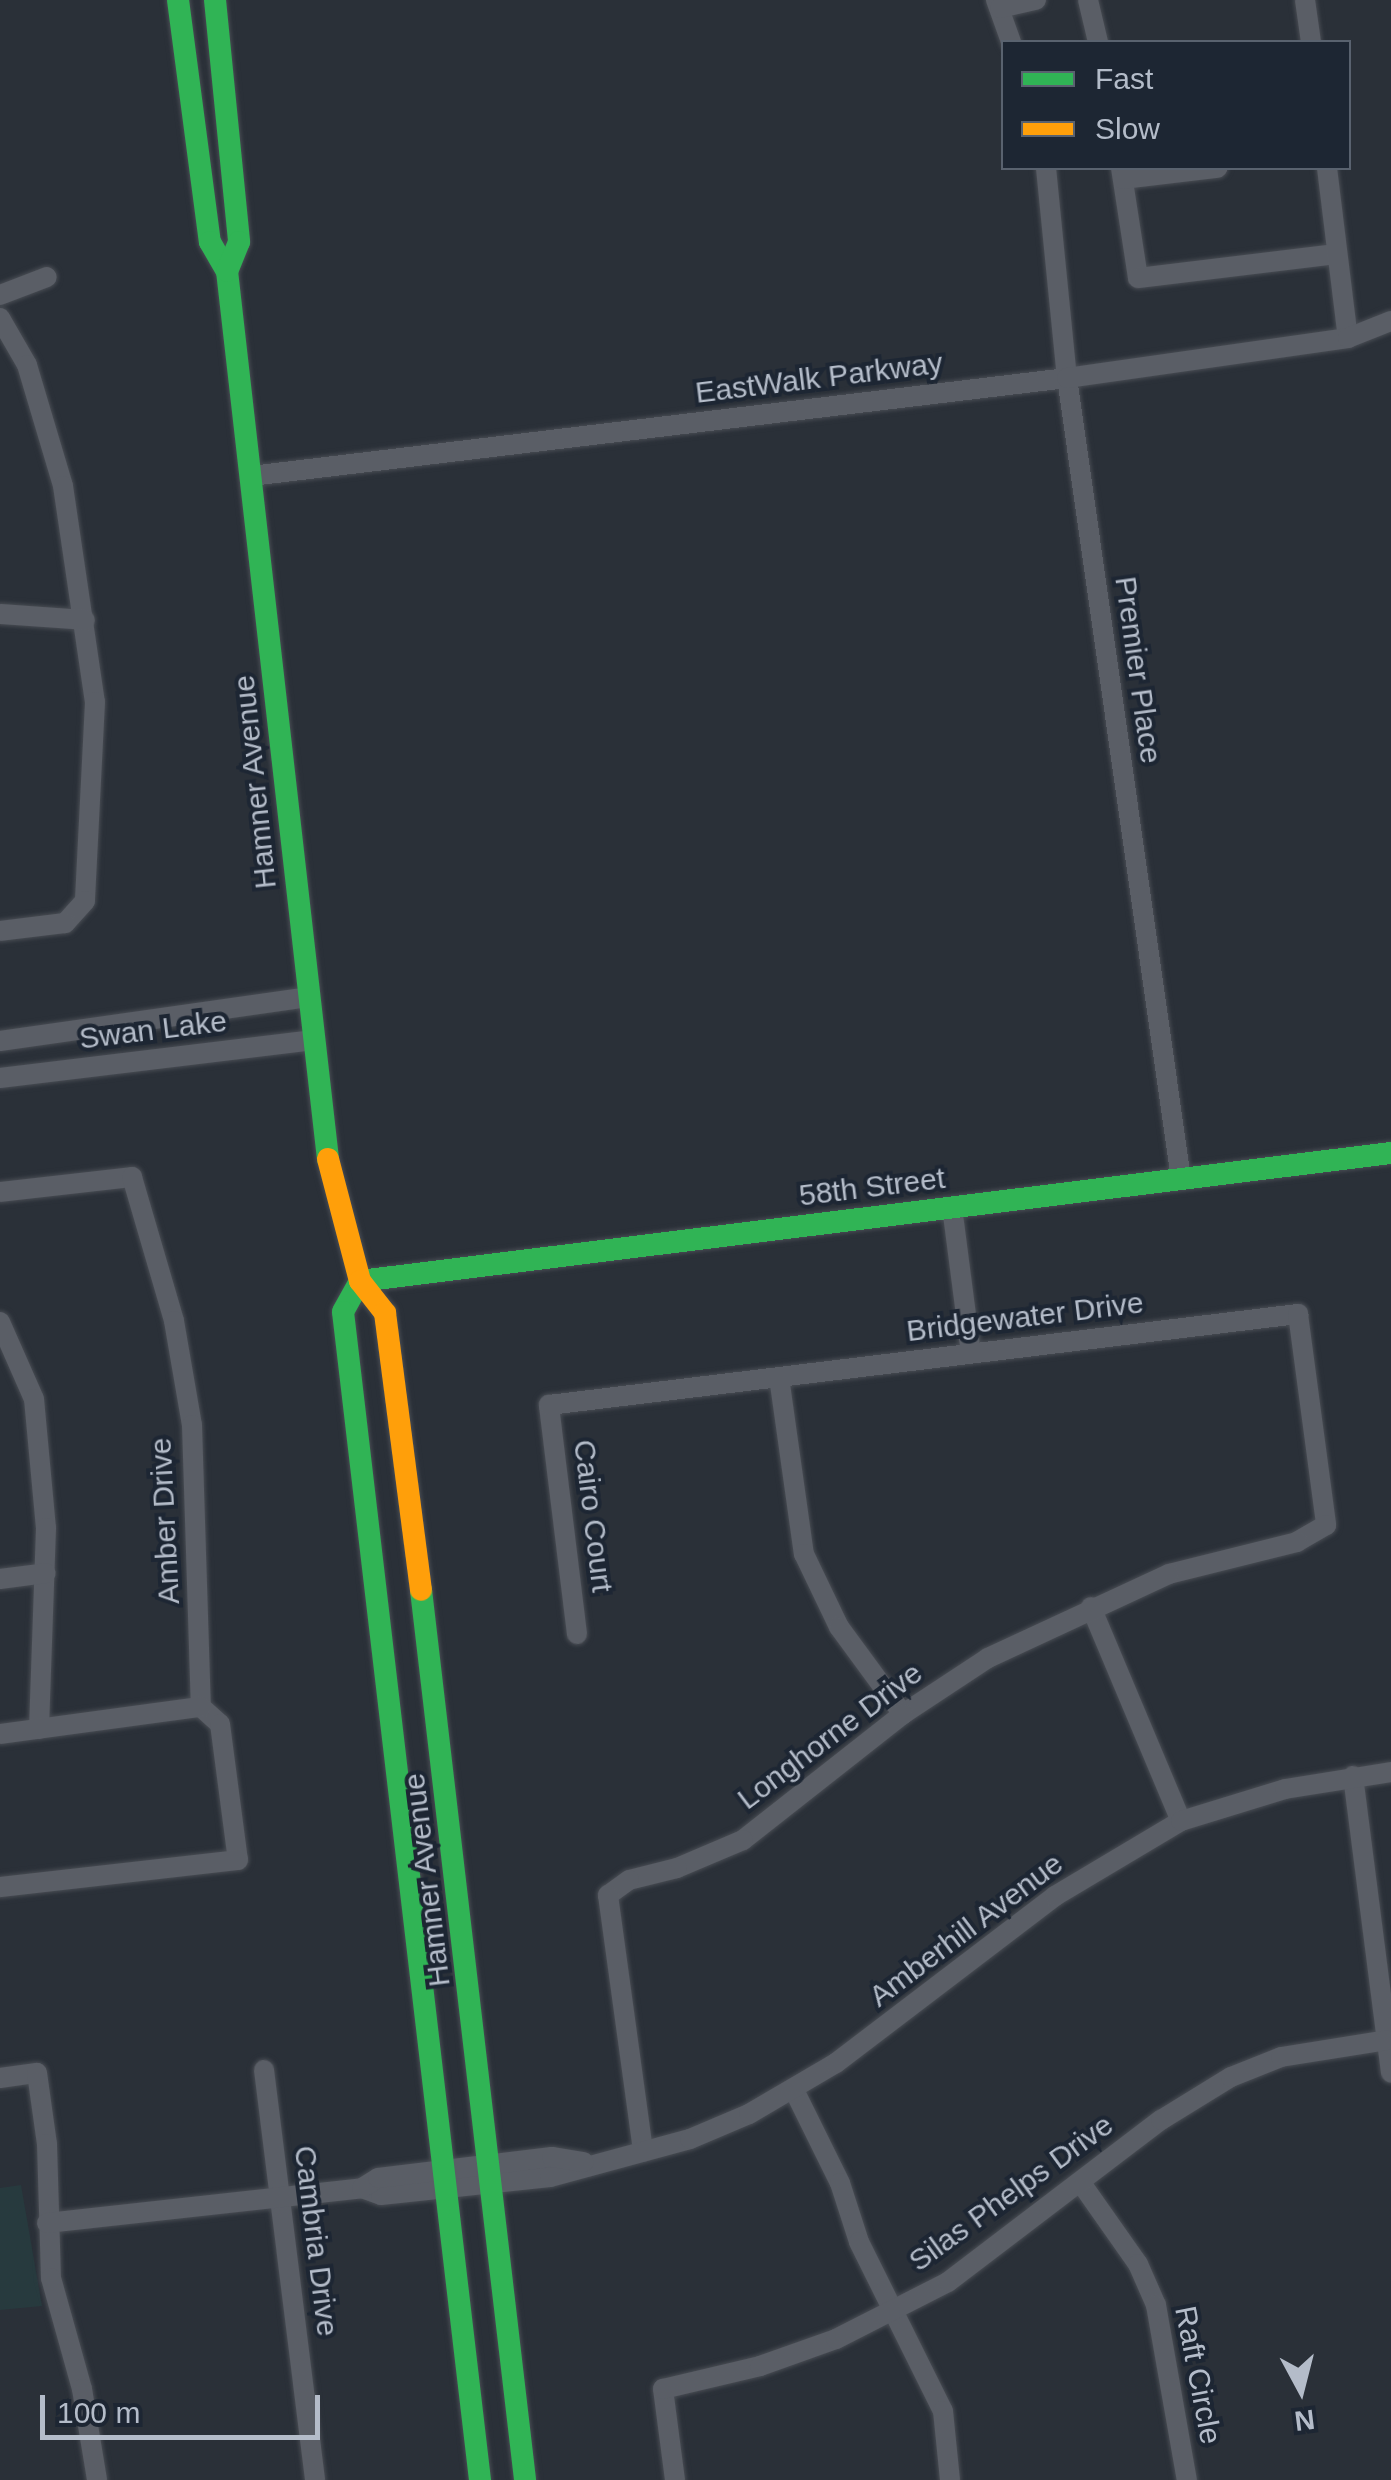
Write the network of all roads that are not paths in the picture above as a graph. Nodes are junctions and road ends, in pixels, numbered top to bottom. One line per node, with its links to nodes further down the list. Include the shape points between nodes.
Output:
1 (178, 0): 10 (main road, Hamner Avenue)
2 (215, 0): 15 (main road, Hamner Avenue)
3 (1036, 0): 6 (street)
4 (1088, 0): 8 (street)
5 (1305, 0): 9 (street)
6 (998, 4): 7 (street)
7 (1010, 40)
8 (1098, 40)
9 (1311, 40)
10 (185, 48): 15 (main road, via 205,69 219,184); 17 (main road, Hamner Avenue, via 210,242)
11 (1046, 170): 23 (street, Premier Place)
12 (1185, 170): 14 (street)
13 (1327, 170): 16 (street)
14 (1122, 174): 16 (street, via 1138,278)
15 (236, 211): 17 (main road, Hamner Avenue, via 240,242)
16 (1338, 254): 22 (street)
17 (227, 272): 24 (main road, Hamner Avenue)
18 (47, 277): 19 (street)
19 (0, 295)
20 (0, 318): 26 (street, via 27,365 63,486)
21 (1391, 321): 22 (street, EastWalk Parkway)
22 (1348, 338): 23 (street, EastWalk Parkway)
23 (1066, 378): 24 (street, EastWalk Parkway); 33 (street, Premier Place)
24 (251, 476): 28 (main road, Hamner Avenue)
25 (0, 614): 26 (street)
26 (85, 620): 27 (street, via 95,702 84,901 65,923)
27 (0, 930)
28 (308, 997): 29 (main road, Hamner Avenue); 30 (street, Swan Lake)
29 (314, 1040): 31 (street, Swan Lake); 36 (main road, Hamner Avenue, via 331,1184)
30 (0, 1041)
31 (0, 1078)
32 (1391, 1152): 33 (main road, 58th Street)
33 (1181, 1179): 35 (main road, 58th Street)
34 (0, 1192): 46 (street, Amber Drive, via 132,1177 174,1321 192,1425)
35 (952, 1207): 36 (main road, 58th Street); 38 (street)
36 (360, 1281): 60 (main road, Hamner Avenue, via 385,1313); 61 (main road, Hamner Avenue, via 344,1312)
37 (0, 1322): 42 (street, via 34,1399)
38 (971, 1353): 39 (street, Bridgewater Drive); 41 (street, Bridgewater Drive, via 1298,1314)
39 (779, 1377): 40 (street, Bridgewater Drive); 47 (street, via 804,1554 838,1626)
40 (548, 1405): 45 (street, Cairo Court)
41 (1326, 1525): 44 (street, Longhorne Drive, via 1296,1542 1169,1574)
42 (46, 1573): 43 (street); 48 (street)
43 (0, 1579)
44 (1091, 1608): 47 (street, Longhorne Drive, via 988,1658); 52 (street)
45 (577, 1634)
46 (201, 1707): 48 (street); 53 (street, Amber Drive, via 220,1724 238,1860)
47 (904, 1714): 59 (street, Longhorne Drive, via 743,1840 629,1880 608,1895)
48 (39, 1728): 49 (street)
49 (0, 1734)
50 (1391, 1772): 51 (street, Amberhill Avenue)
51 (1353, 1776): 52 (street, Amberhill Avenue); 54 (street)
52 (1180, 1820): 58 (street, Amberhill Avenue, via 1055,1896)
53 (0, 1887)
54 (1387, 2040): 56 (street); 62 (street, Silas Phelps Drive, via 1281,2057 1231,2077)
55 (264, 2070): 63 (street, Cambria Drive)
56 (1391, 2074)
57 (0, 2078): 64 (street, via 37,2073 47,2144)
58 (794, 2090): 59 (street, Amberhill Avenue); 65 (street)
59 (643, 2152): 60 (street, Amberhill Avenue, via 550,2177)
60 (490, 2174): 61 (street, Amberhill Avenue); 69 (main road, Hamner Avenue)
61 (448, 2179): 63 (street, Amberhill Avenue, via 378,2178 362,2188); 68 (main road, Hamner Avenue)
62 (1080, 2183): 65 (street, Silas Phelps Drive, via 948,2282); 72 (street, Raft Circle, via 1138,2264 1156,2305)
63 (281, 2198): 64 (street, Amberhill Avenue); 67 (street, Cambria Drive)
64 (47, 2223): 66 (street, via 50,2278 82,2389)
65 (894, 2309): 70 (street, Silas Phelps Drive, via 760,2366 663,2389); 71 (street, via 943,2411)
66 (97, 2480)
67 (315, 2480)
68 (480, 2480)
69 (525, 2480)
70 (675, 2480)
71 (950, 2480)
72 (1187, 2480)

